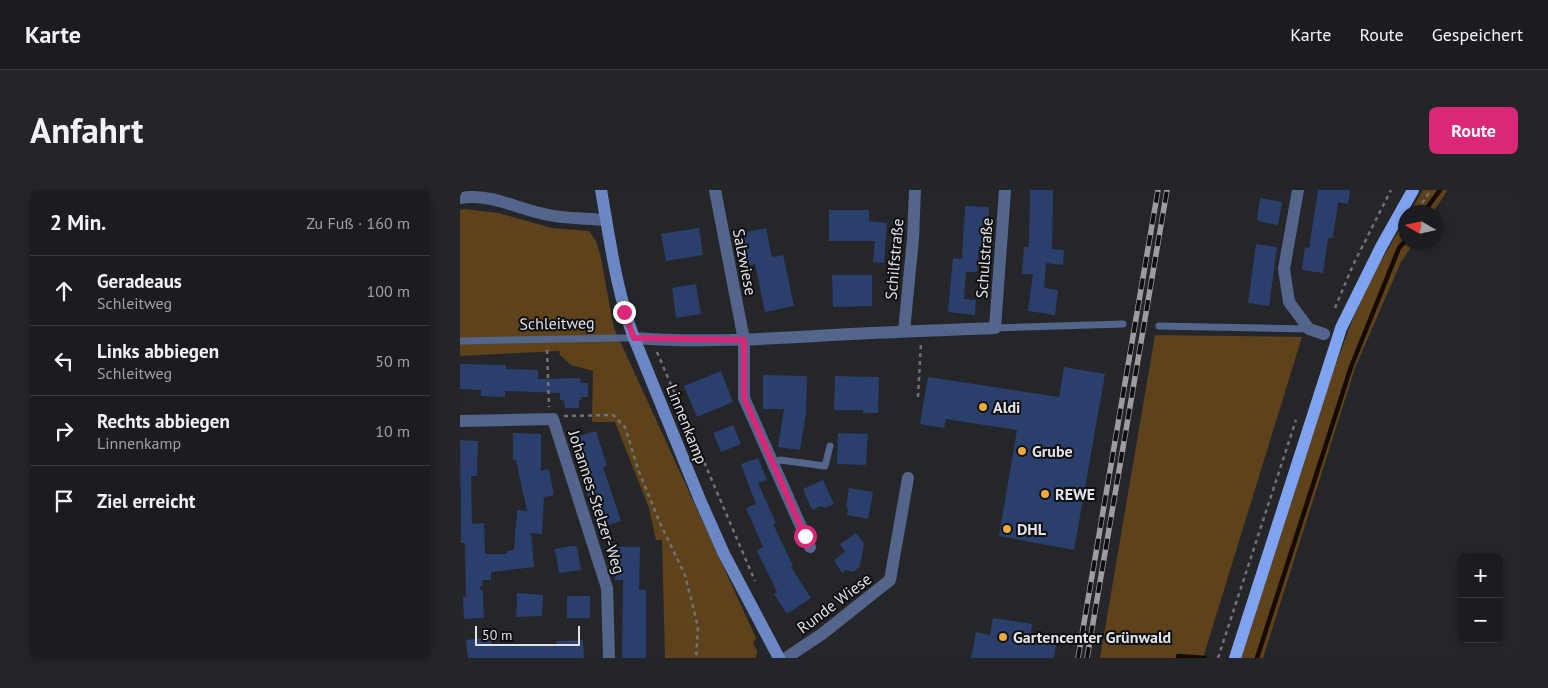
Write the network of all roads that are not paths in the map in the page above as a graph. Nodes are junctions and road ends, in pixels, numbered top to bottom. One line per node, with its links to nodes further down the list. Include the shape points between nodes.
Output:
1 (601, 190): 9 (main road, Linnenkamp)
2 (715, 190): 17 (street, Salzwiese)
3 (915, 190): 14 (street, Schilfstraße)
4 (1006, 190): 12 (street, Schulstraße)
5 (1298, 190): 13 (street, via 1284,268 1289,302)
6 (1413, 190): 27 (main road, via 1341,328)
7 (474, 193): 8 (street); 9 (street, via 545,215)
8 (460, 198)
9 (606, 220): 16 (main road, Linnenkamp, via 619,292)
10 (1123, 324): 12 (lane)
11 (1159, 326): 13 (lane)
12 (996, 328): 14 (street, Schleitweg)
13 (1309, 329): 15 (street)
14 (904, 331): 17 (street, Schleitweg)
15 (1324, 334)
16 (634, 338): 17 (street, Schleitweg); 18 (lane, Schleitweg); 25 (main road, Linnenkamp, via 724,554)
17 (744, 340): 21 (street, via 744,398)
18 (460, 341)
19 (460, 421): 24 (street, Johannes-Stelzer-Weg, via 551,419 607,588)
20 (830, 446): 21 (lane, via 825,466 780,460)
21 (773, 463): 23 (street)
22 (908, 478): 26 (street, Runde Wiese, via 890,580)
23 (810, 547)
24 (609, 658)
25 (779, 658)
26 (786, 658)
27 (1235, 658)

